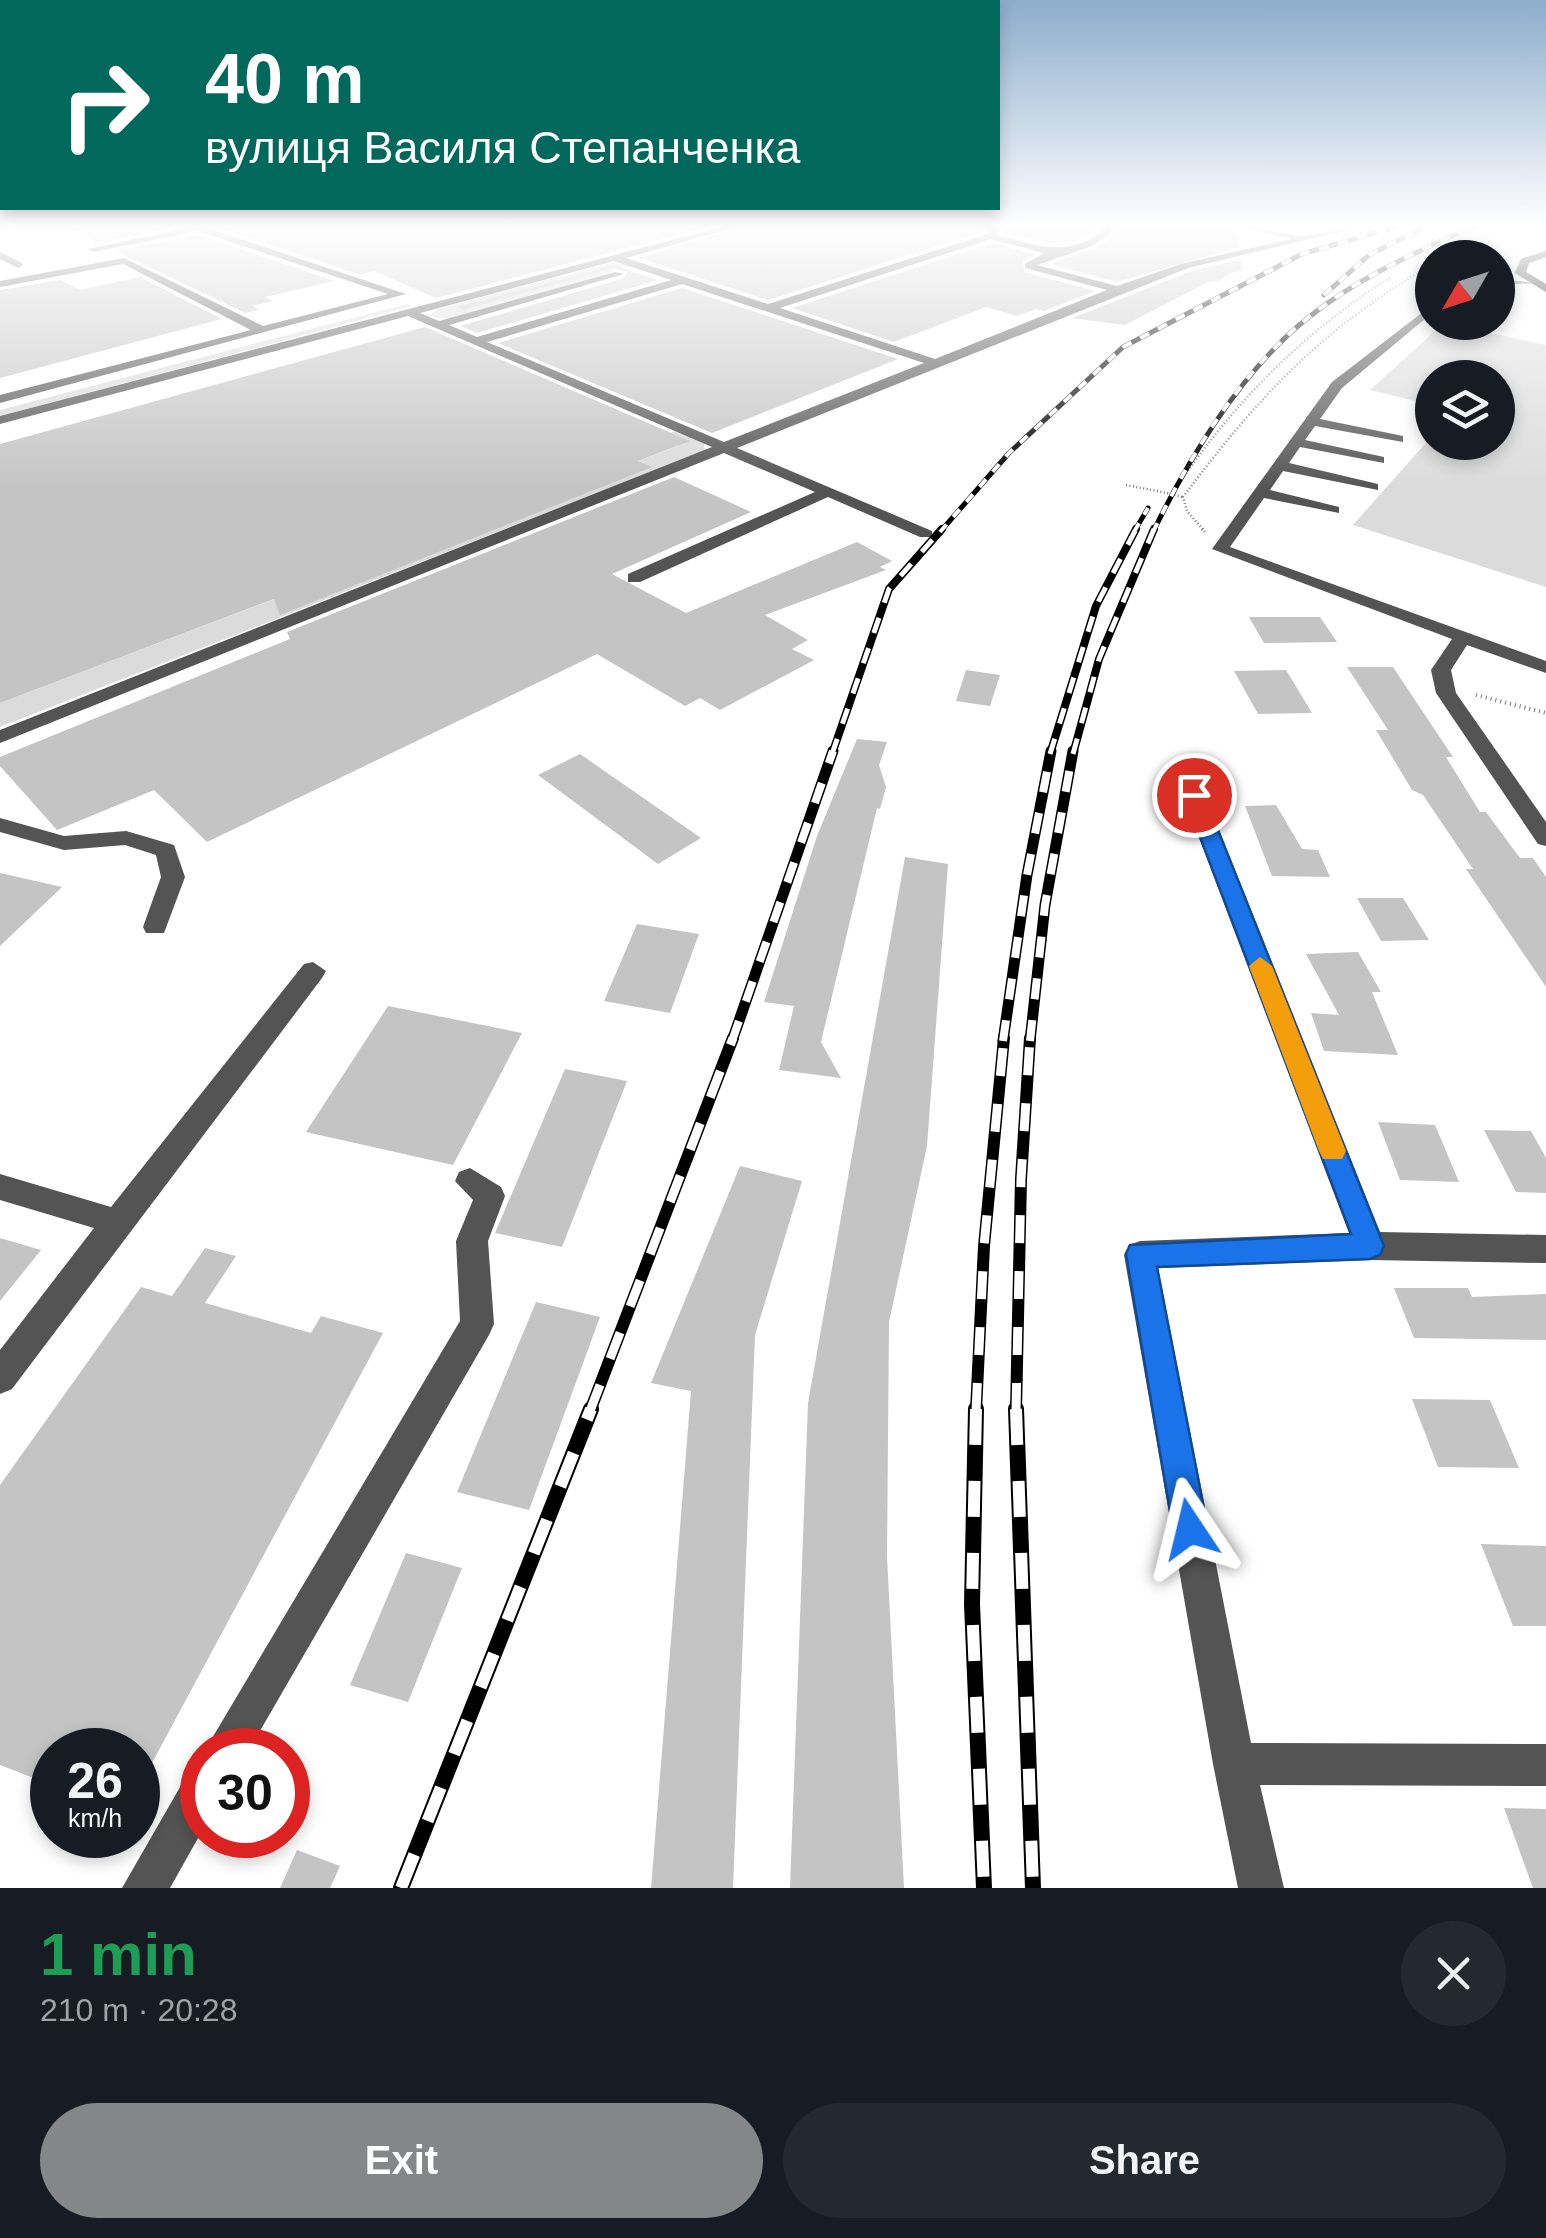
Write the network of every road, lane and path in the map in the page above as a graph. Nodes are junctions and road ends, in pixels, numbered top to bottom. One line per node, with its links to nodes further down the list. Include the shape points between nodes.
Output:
1 (226, 313): 13 (street)
2 (331, 313): 13 (street)
3 (404, 313): 17 (street)
4 (411, 313): 12 (street)
5 (480, 313): 12 (street)
6 (571, 313): 14 (street)
7 (785, 313): 15 (street)
8 (1060, 313): 15 (street)
9 (1337, 313): 28 (path, via 1273,367 1209,436)
10 (1359, 313): 29 (path, via 1282,375)
11 (1415, 322): 18 (street, via 1338,385)
12 (438, 325): 14 (street)
13 (263, 332): 16 (street)
14 (476, 341): 21 (street)
15 (936, 363): 21 (street)
16 (0, 399)
17 (0, 420)
18 (1311, 420): 19 (street); 20 (street)
19 (1398, 439)
20 (1295, 442): 22 (street); 23 (street)
21 (725, 448): 26 (street); 38 (street)
22 (1379, 460)
23 (1278, 465): 25 (street); 27 (street)
24 (1126, 484): 28 (path)
25 (1373, 486)
26 (826, 492): 31 (street); 33 (street)
27 (1258, 492): 30 (street); 32 (street)
28 (1172, 494): 29 (path)
29 (1183, 497): 32 (path)
30 (1333, 510)
31 (926, 534)
32 (1220, 549): 34 (street)
33 (634, 578)
34 (1463, 636): 35 (street); 36 (street, via 1441,670)
35 (1546, 667)
36 (1444, 686): 37 (path); 41 (street, via 1471,736)
37 (1546, 714)
38 (0, 737)
39 (1194, 795): 47 (street)
40 (0, 826): 42 (street, via 64,843 126,838 166,850 173,877)
41 (1546, 838)
42 (156, 927)
43 (313, 970): 46 (street)
44 (470, 1181): 50 (street, via 490,1196 472,1241 478,1324)
45 (0, 1187): 46 (street)
46 (117, 1222): 49 (street)
47 (1370, 1246): 48 (street); 51 (street, via 1140,1254)
48 (1546, 1249)
49 (0, 1377)
50 (239, 1728)
51 (1234, 1764): 52 (street); 55 (street)
52 (1546, 1766)
53 (180, 1828): 54 (street)
54 (145, 1888)
55 (1262, 1888)

